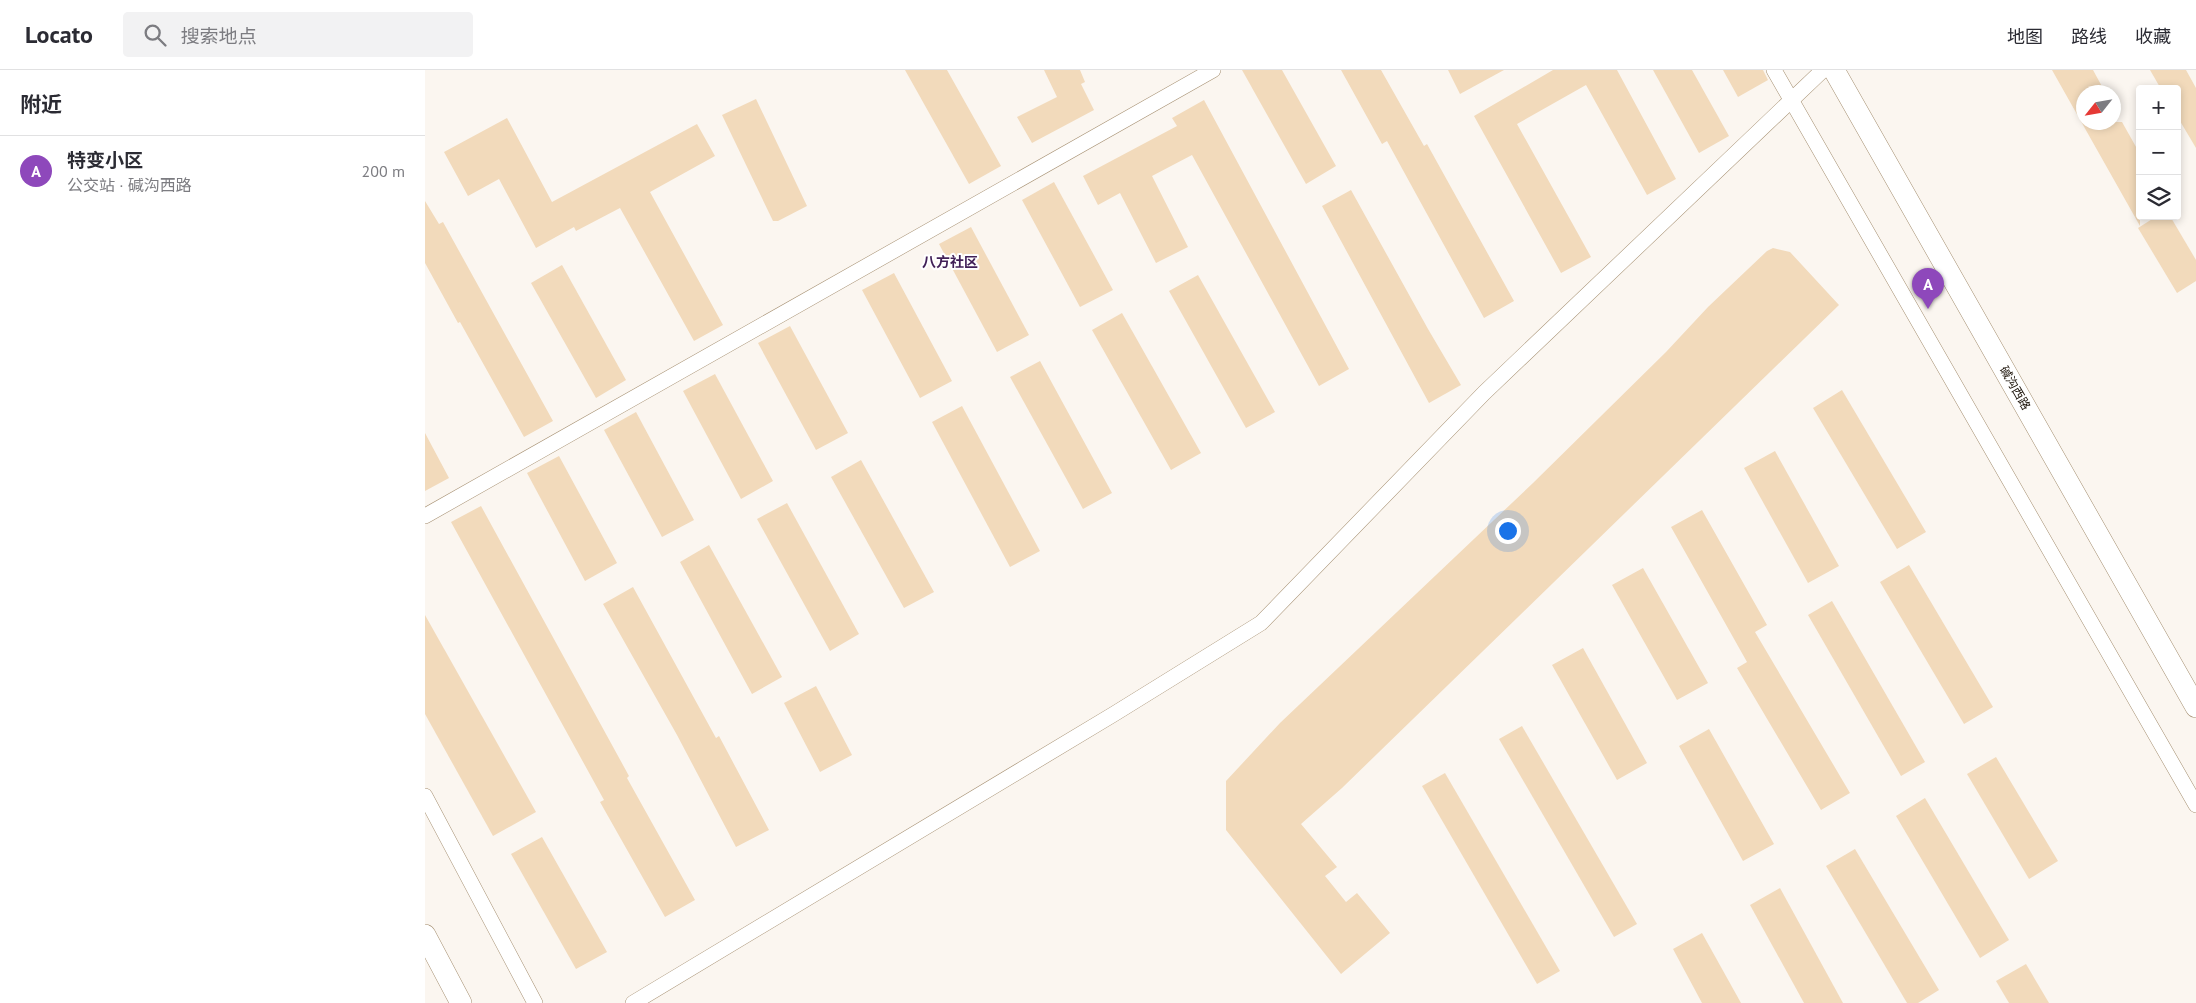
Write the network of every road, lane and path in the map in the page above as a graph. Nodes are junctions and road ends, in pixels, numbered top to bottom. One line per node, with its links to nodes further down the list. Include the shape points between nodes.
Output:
1 (1213, 70): 6 (street)
2 (1774, 70): 5 (street)
3 (1823, 70): 5 (street)
4 (1834, 70): 7 (street, 碱沟西路)
5 (1791, 100): 9 (street); 13 (street, via 1484,393 1261,623)
6 (425, 516)
7 (2196, 707)
8 (425, 796): 12 (street)
9 (2196, 804)
10 (425, 935): 11 (street)
11 (461, 1003)
12 (535, 1003)
13 (633, 1003)

